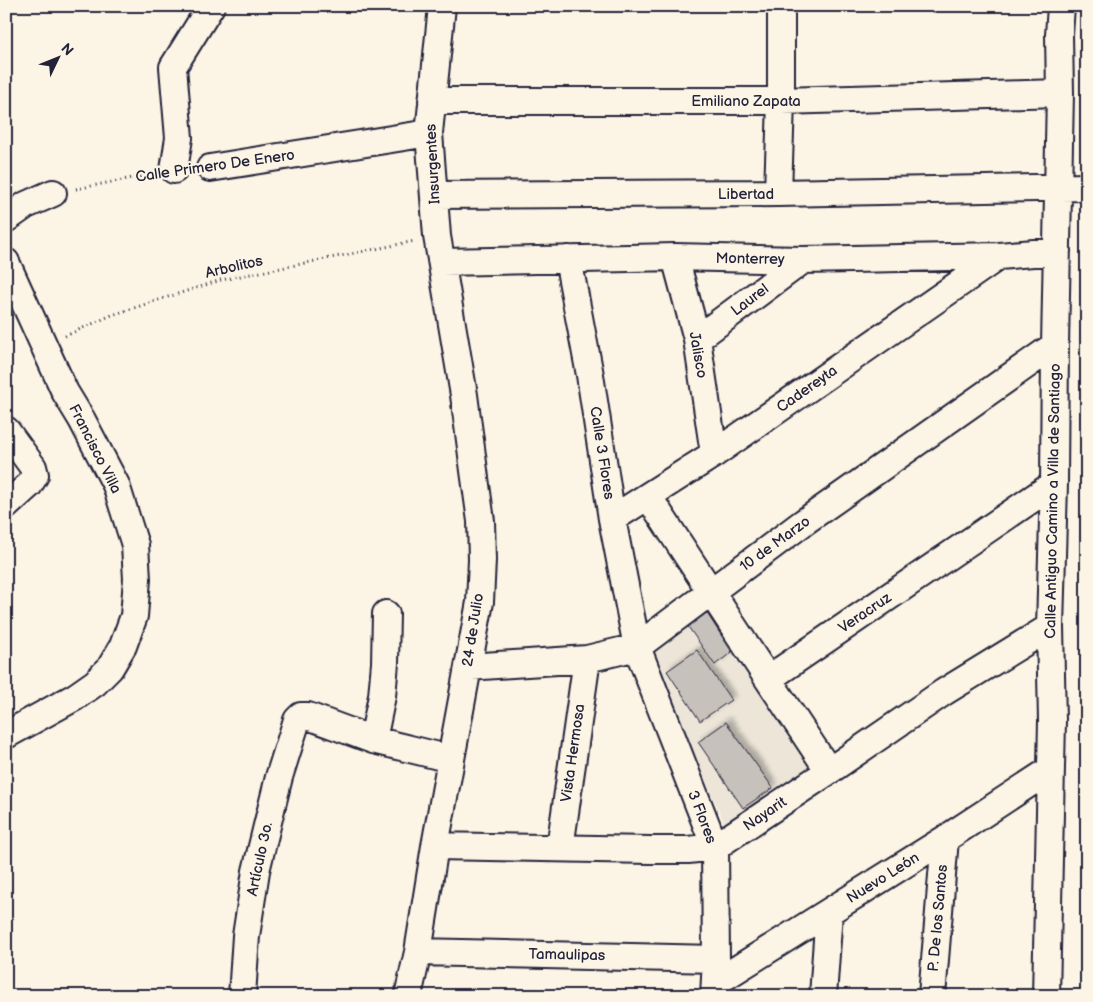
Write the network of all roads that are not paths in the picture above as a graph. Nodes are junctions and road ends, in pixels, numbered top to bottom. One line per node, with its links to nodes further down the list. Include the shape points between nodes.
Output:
1 (211, 6): 10 (street, via 173,67 179,138)
2 (442, 6): 6 (street, Insurgentes)
3 (781, 6): 7 (street)
4 (1061, 6): 5 (street, Calle Antiguo Camino a Villa de Santiago)
5 (1060, 93): 7 (street, Emiliano Zapata); 11 (street, Calle Antiguo Camino a Villa de Santiago)
6 (432, 101): 7 (street, Emiliano Zapata); 8 (street, Insurgentes)
7 (781, 101): 14 (street)
8 (429, 133): 9 (street, Calle Primero De Enero); 15 (street, Insurgentes)
9 (210, 168)
10 (174, 170)
11 (1058, 187): 12 (street, Libertad); 14 (street, Libertad); 17 (street, Calle Antiguo Camino a Villa de Santiago)
12 (1087, 187)
13 (53, 193): 16 (street, via 26,205)
14 (778, 194): 15 (street, Libertad)
15 (434, 195): 23 (street, Insurgentes)
16 (6, 219)
17 (1057, 251): 18 (street, Monterrey); 25 (street, Calle Antiguo Camino a Villa de Santiago)
18 (999, 256): 21 (street, Monterrey); 27 (street, Cadereyta)
19 (675, 257): 20 (street, Monterrey); 21 (street, Monterrey); 24 (street, Jalisco)
20 (568, 259): 23 (street, Monterrey); 31 (street, Calle 3 Flores)
21 (803, 260): 24 (street, Laurel)
22 (6, 262): 39 (street, Francisco Villa, via 65,392 116,485 134,544 138,579 134,616 123,646 110,668 95,684 75,697)
23 (442, 262): 37 (street, 24 de Julio, via 481,521 480,602)
24 (696, 339): 27 (street, Jalisco)
25 (1054, 345): 28 (street, Calle Antiguo Camino a Villa de Santiago); 32 (street, 10 de Marzo)
26 (6, 430): 30 (street, via 33,467 35,475)
27 (714, 454): 29 (street, Cadereyta)
28 (1054, 484): 34 (street, Calle Antiguo Camino a Villa de Santiago); 38 (street, Veracruz)
29 (648, 496): 31 (street, Cadereyta); 32 (street)
30 (14, 499)
31 (612, 519): 35 (street, Calle 3 Flores)
32 (710, 591): 35 (street, 10 de Marzo); 38 (street)
33 (386, 614): 40 (street, via 382,696)
34 (1050, 627): 42 (street, Calle Antiguo Camino a Villa de Santiago); 43 (street, Nayarit, via 944,692)
35 (637, 647): 36 (street, 10 de Marzo); 47 (street, 3 Flores)
36 (587, 659): 37 (street, 10 de Marzo); 46 (street, Vista Hermosa)
37 (468, 667): 41 (street, 24 de Julio)
38 (768, 679): 43 (street)
39 (6, 735)
40 (373, 740): 41 (street); 51 (street, Artículo 3o., via 308,716 297,720 256,870 246,936)
41 (451, 759): 45 (street, 24 de Julio)
42 (1050, 770): 44 (street, Nuevo León); 55 (street, Calle Antiguo Camino a Villa de Santiago)
43 (829, 771): 47 (street, Nayarit)
44 (945, 839): 48 (street, Nuevo León); 54 (street, P. De los Santos)
45 (435, 846): 46 (street, Nayarit); 49 (street, 24 de Julio)
46 (560, 848): 47 (street, Nayarit)
47 (715, 848): 50 (street, 3 Flores)
48 (829, 912): 50 (street, Nuevo León); 53 (street)
49 (418, 952): 50 (street, Tamaulipas); 52 (street, 24 de Julio)
50 (715, 979)
51 (242, 996)
52 (408, 996)
53 (823, 996)
54 (932, 996)
55 (1046, 996)

